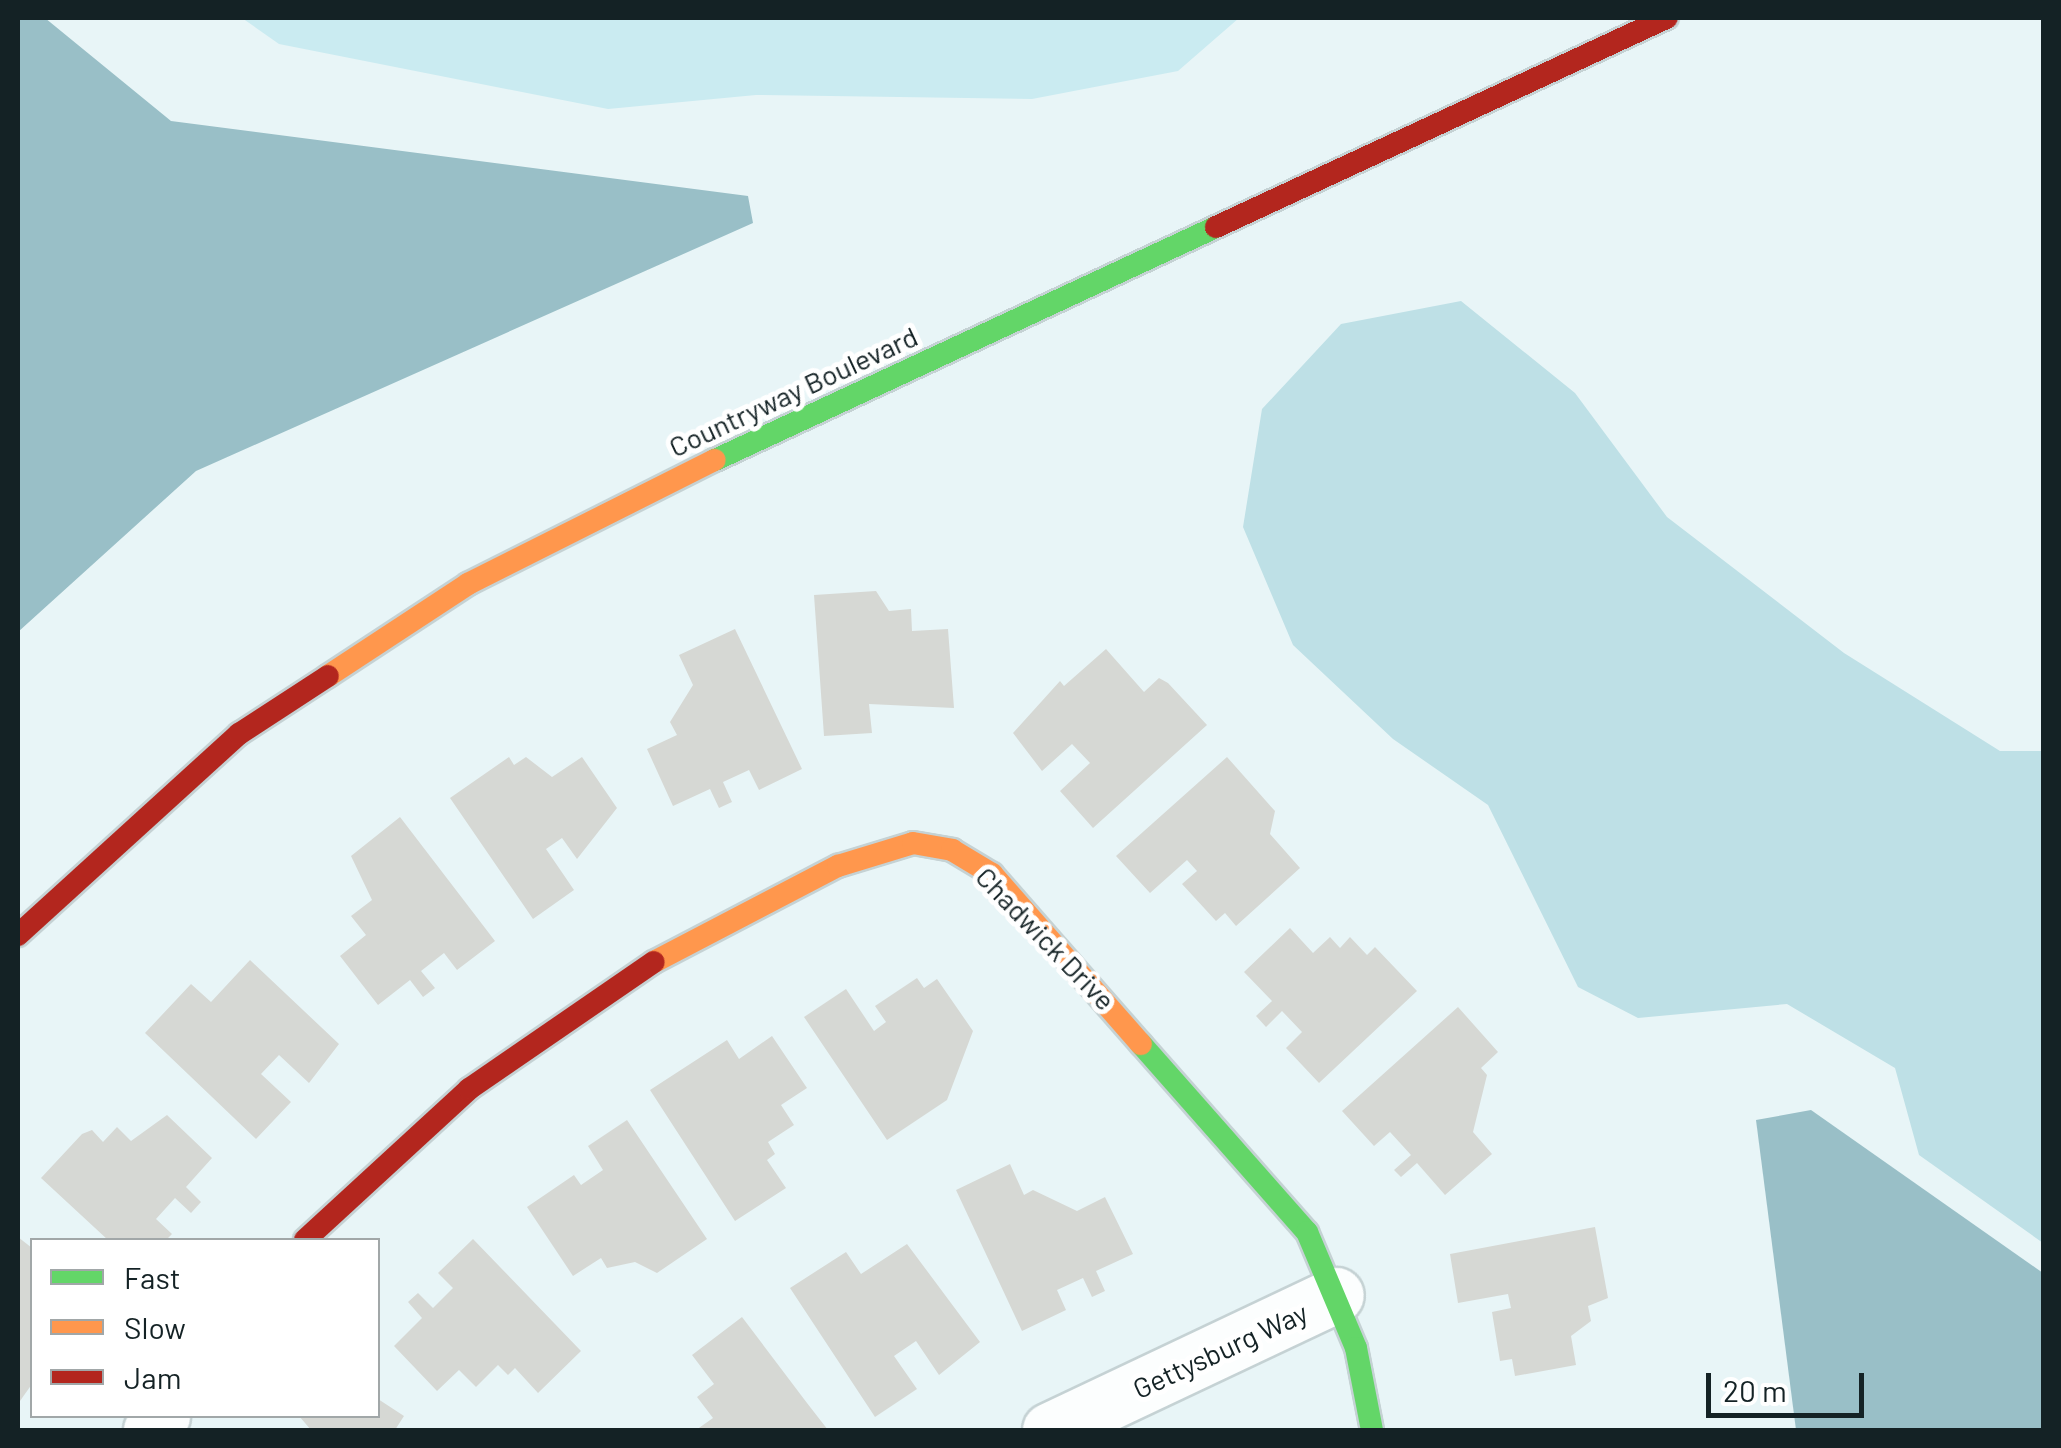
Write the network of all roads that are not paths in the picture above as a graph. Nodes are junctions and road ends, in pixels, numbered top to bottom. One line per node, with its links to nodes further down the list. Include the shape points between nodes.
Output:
1 (1666, 18): 2 (street, Countryway Boulevard, via 614,507 468,584 239,734)
2 (18, 935)
3 (307, 1238): 4 (street, Chadwick Drive, via 469,1089 618,981 838,866 913,843 952,850 992,874 1278,1192)
4 (1336, 1295): 5 (street, Gettysburg Way); 6 (street, Chadwick Drive)
5 (1050, 1430)
6 (1372, 1430)

